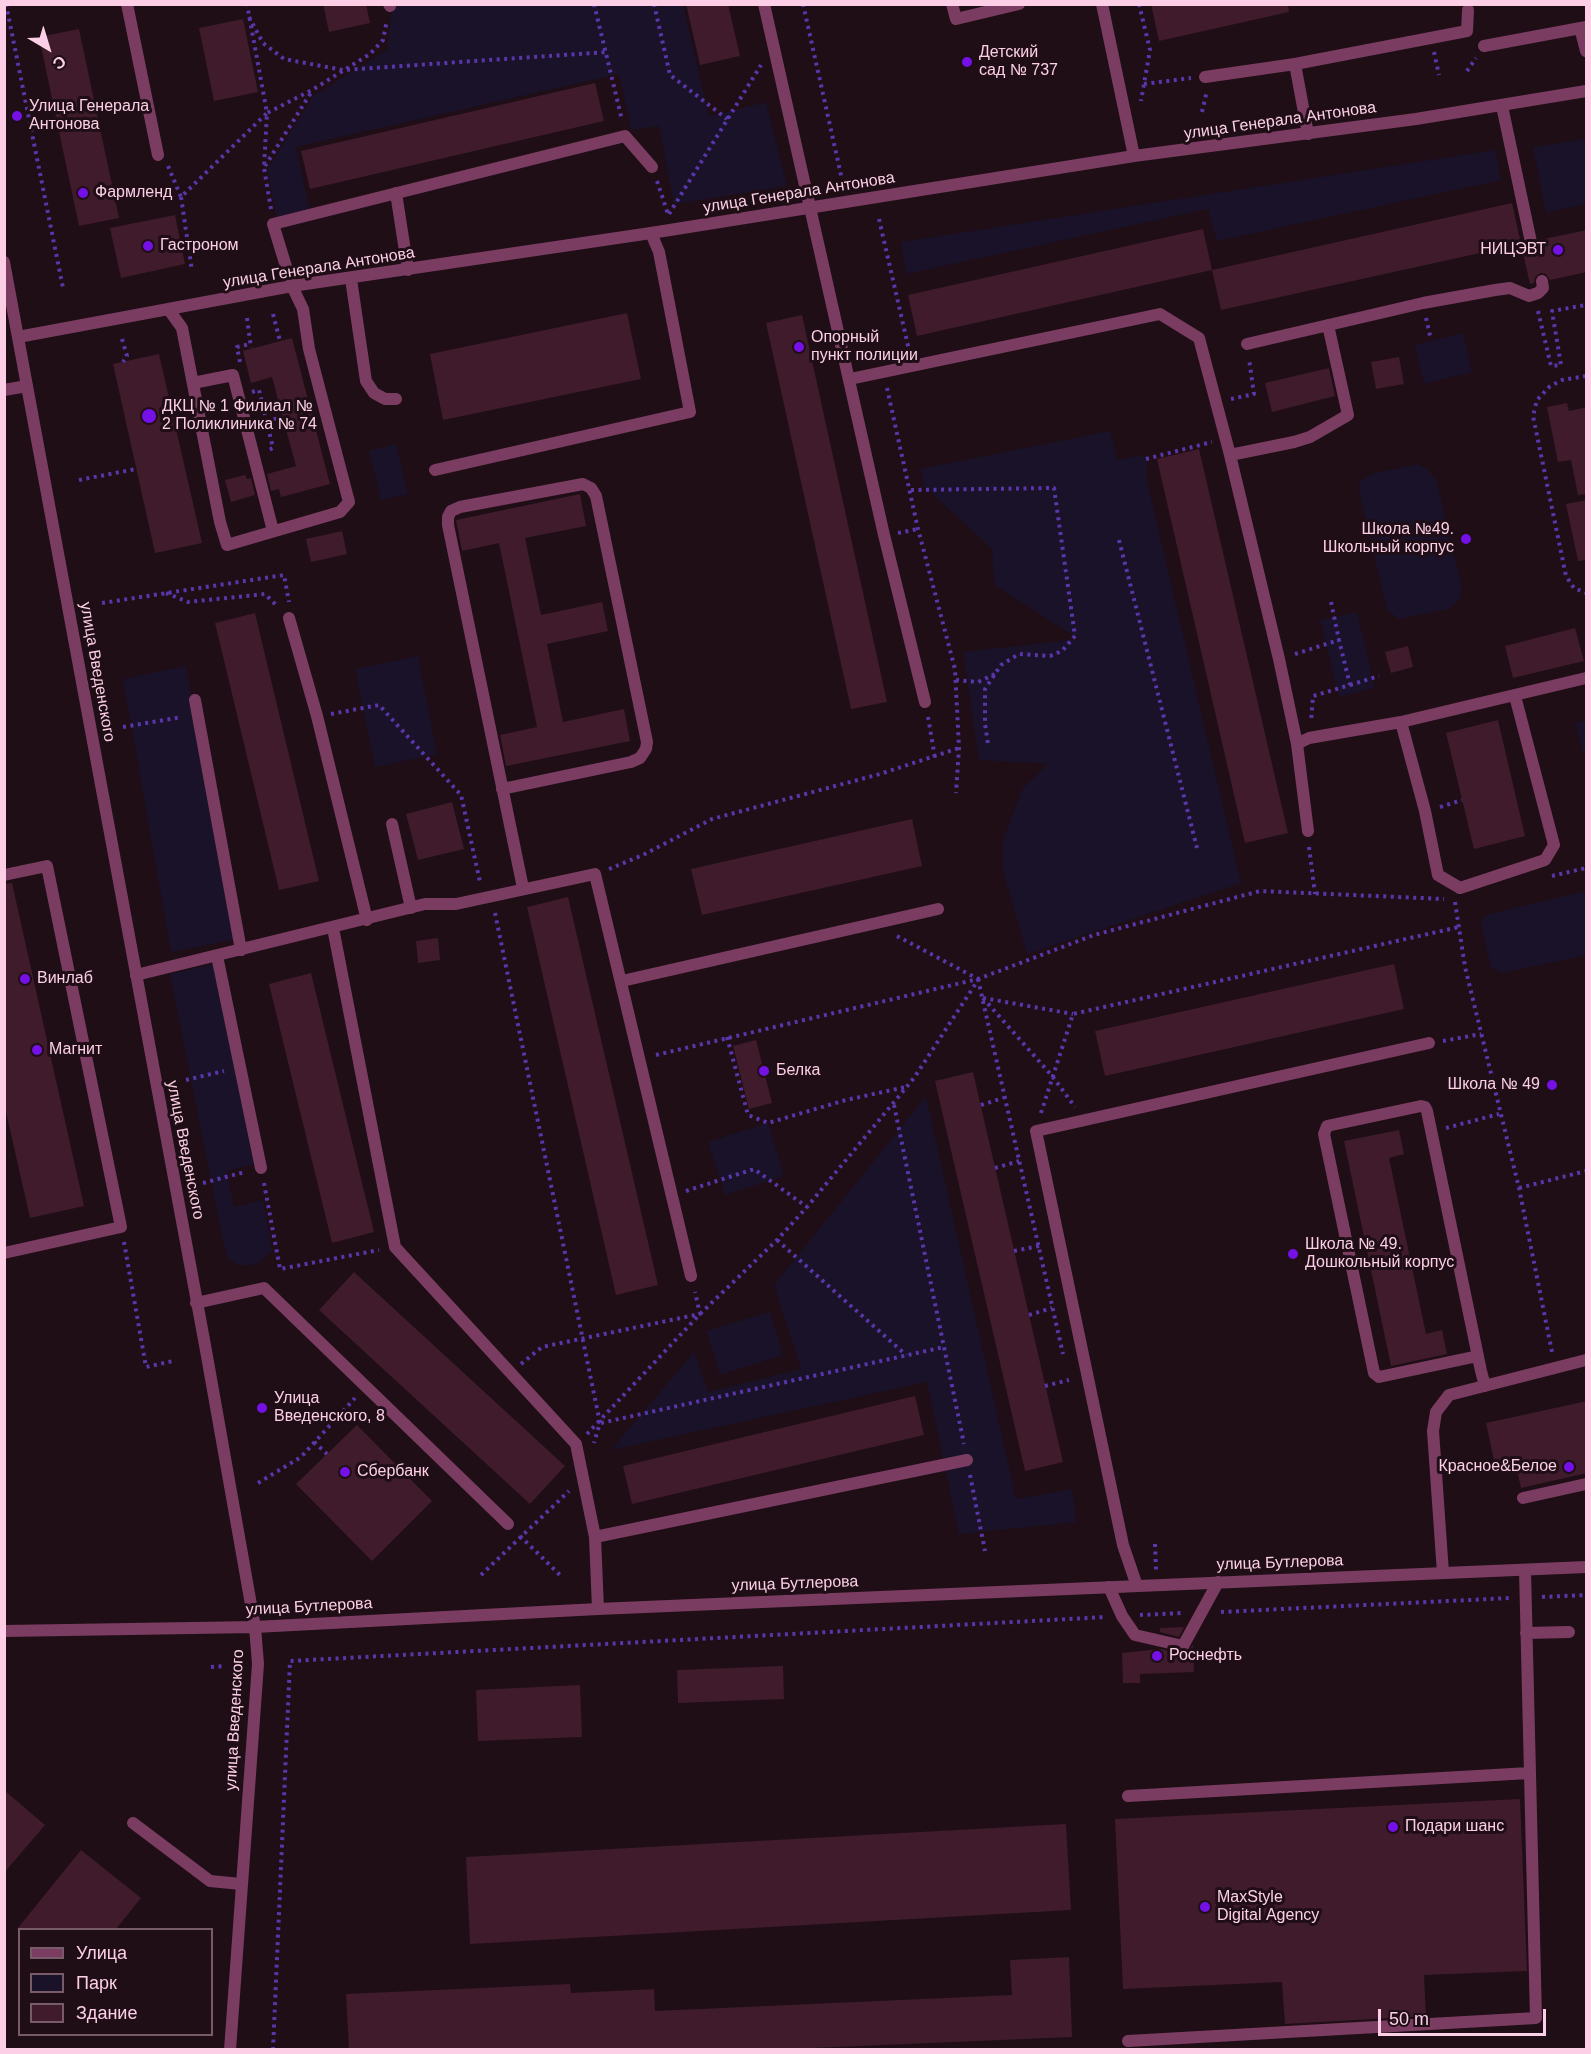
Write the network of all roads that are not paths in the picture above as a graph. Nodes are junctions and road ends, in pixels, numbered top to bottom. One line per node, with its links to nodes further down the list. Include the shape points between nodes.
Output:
1 (127, 4): 15 (street)
2 (764, 4): 19 (street)
3 (952, 4): 4 (street, via 956,19)
4 (1019, 4)
5 (1102, 4): 16 (street)
6 (1468, 10): 10 (street, via 1467,31)
7 (1583, 27): 8 (street); 9 (street)
8 (1484, 46)
9 (1587, 51)
10 (1295, 64): 11 (street); 14 (street)
11 (1205, 77)
12 (1587, 91): 13 (street, улица Генерала Антонова)
13 (1502, 106): 14 (street, улица Генерала Антонова); 21 (street)
14 (1308, 134): 16 (street, улица Генерала Антонова)
15 (158, 155)
16 (1134, 156): 19 (street, улица Генерала Антонова)
17 (652, 167): 18 (street, via 625,136)
18 (396, 193): 23 (street); 26 (street, via 273,224)
19 (809, 207): 20 (street, улица Генерала Антонова); 31 (street)
20 (651, 233): 23 (street, улица Генерала Антонова); 37 (street, via 659,252 690,412)
21 (1531, 242)
22 (4, 262): 29 (street, улица Введенского)
23 (408, 270): 24 (street, улица Генерала Антонова)
24 (351, 279): 26 (street, улица Генерала Антонова); 35 (street, via 366,381 374,393)
25 (1542, 282): 28 (street, via 1543,288 1529,296 1510,288 1495,290)
26 (291, 286): 27 (street, улица Генерала Антонова); 38 (street, via 303,309 309,349 349,502 340,512)
27 (168, 310): 29 (street, улица Генерала Антонова); 32 (street, via 182,328)
28 (1328, 325): 30 (street); 36 (street, via 1348,415 1302,440)
29 (18, 337): 33 (street, улица Введенского)
30 (1247, 344)
31 (850, 379): 36 (street, via 1160,314 1199,338); 43 (street)
32 (193, 383): 38 (street, via 233,375); 38 (street, via 226,545)
33 (27, 386): 34 (street); 57 (street, улица Введенского)
34 (4, 390)
35 (396, 399)
36 (1230, 455): 45 (street)
37 (435, 470)
38 (273, 531)
39 (289, 618): 53 (street)
40 (1587, 678): 41 (street)
41 (1515, 696): 44 (street); 44 (street, via 1554,845 1545,860 1460,888 1438,874)
42 (195, 700): 55 (street)
43 (925, 702)
44 (1401, 722): 45 (street, via 1309,738)
45 (1297, 744): 48 (street)
46 (502, 789): 46 (street, via 448,517 460,507 583,484 596,496 646,749 632,762); 50 (street)
47 (392, 824): 51 (street)
48 (1308, 831)
49 (4, 875): 61 (street, via 47,866 121,1227)
50 (523, 888): 51 (street, via 456,904); 58 (street, via 595,874)
51 (411, 908): 53 (street)
52 (938, 909): 58 (street)
53 (367, 920): 54 (street)
54 (333, 928): 55 (street); 71 (street, via 395,1247 576,1444)
55 (241, 950): 56 (street)
56 (217, 956): 57 (street); 60 (street)
57 (135, 975): 63 (street, улица Введенского)
58 (622, 981): 62 (street)
59 (1429, 1043): 76 (street, via 1036,1131 1123,1545)
60 (261, 1168)
61 (4, 1253)
62 (691, 1276)
63 (196, 1303): 70 (street, via 264,1288); 79 (street, улица Введенского)
64 (1478, 1356): 64 (street, via 1379,1377 1374,1373 1324,1134 1327,1126 1421,1106 1426,1111); 66 (street)
65 (1587, 1360): 66 (street)
66 (1485, 1386): 74 (street, via 1449,1395 1436,1412 1433,1431)
67 (967, 1460): 71 (street)
68 (1587, 1484): 69 (street)
69 (1523, 1498)
70 (508, 1524)
71 (595, 1537): 78 (street)
72 (1587, 1567): 73 (street, улица Бутлерова)
73 (1525, 1570): 74 (street, улица Бутлерова); 82 (street)
74 (1443, 1573): 75 (street, улица Бутлерова)
75 (1218, 1582): 76 (street, улица Бутлерова); 77 (street, via 1183,1646 1135,1635)
76 (1137, 1586): 77 (street, улица Бутлерова)
77 (1109, 1587): 78 (street, улица Бутлерова)
78 (598, 1609): 79 (street, улица Бутлерова)
79 (255, 1627): 80 (street, улица Бутлерова); 86 (street, улица Введенского, via 258,1664)
80 (4, 1631)
81 (1569, 1632): 82 (street)
82 (1526, 1633): 83 (street)
83 (1529, 1773): 84 (street); 87 (street, via 1536,2018)
84 (1128, 1796)
85 (133, 1823): 86 (street, via 210,1881)
86 (241, 1884): 88 (street, улица Введенского)
87 (1128, 2041)
88 (230, 2049)

